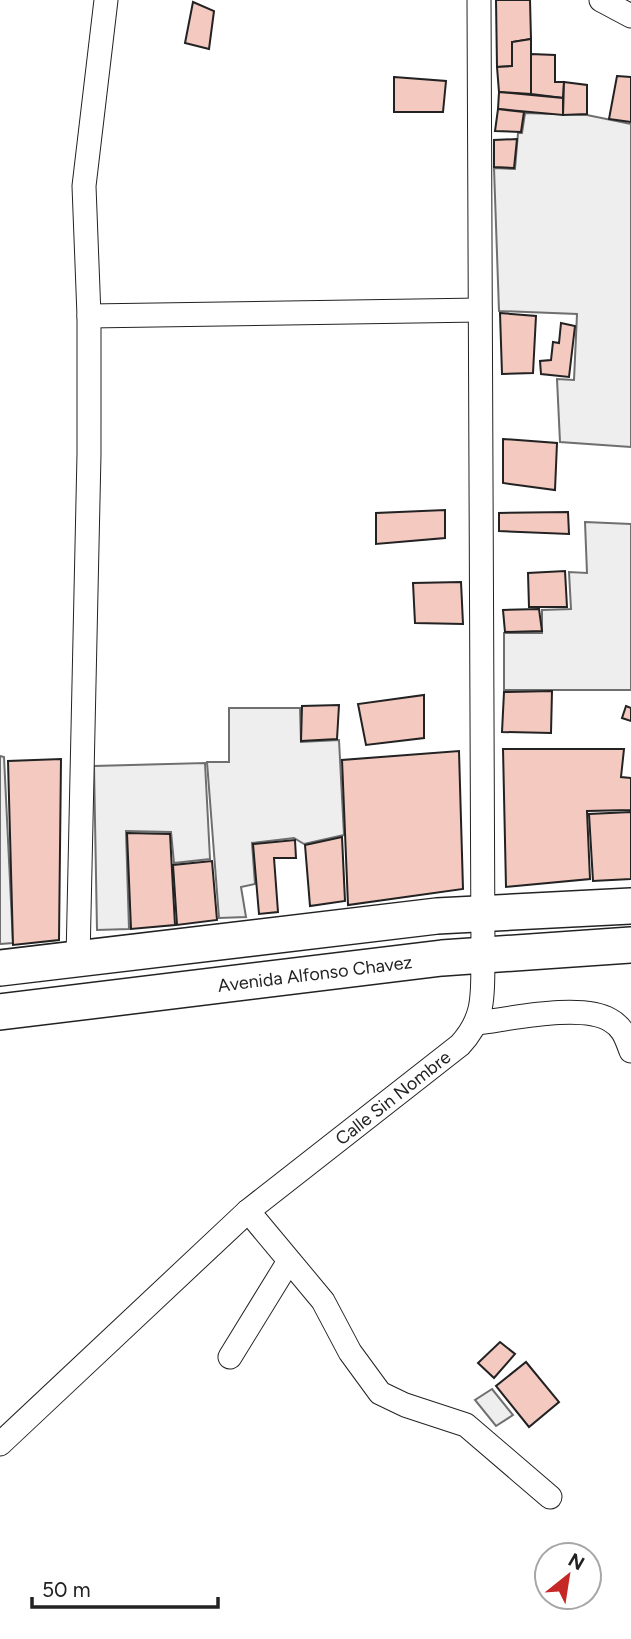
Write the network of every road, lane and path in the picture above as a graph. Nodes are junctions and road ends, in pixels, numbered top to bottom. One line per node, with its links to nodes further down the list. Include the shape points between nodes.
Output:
1 (106, 0): 6 (street, via 85,186)
2 (479, 0): 5 (street)
3 (601, 0): 4 (street)
4 (631, 16)
5 (480, 310): 6 (street); 8 (street)
6 (89, 316): 11 (street)
7 (631, 906): 8 (main road)
8 (481, 912): 10 (street); 11 (main road)
9 (631, 945): 10 (main road, Avenida Alfonso Chavez)
10 (483, 954): 13 (main road, Avenida Alfonso Chavez); 14 (street, via 482,1008)
11 (78, 959): 12 (main road)
12 (0, 968)
13 (0, 1012)
14 (477, 1023): 15 (street, via 535,1015 600,1016 624,1032); 16 (street, Calle Sin Nombre, via 460,1045)
15 (631, 1051)
16 (248, 1211): 17 (street); 19 (street, Calle Sin Nombre)
17 (289, 1261): 18 (street); 20 (street, via 323,1301 380,1393 466,1425)
18 (230, 1357)
19 (0, 1444)
20 (550, 1497)

